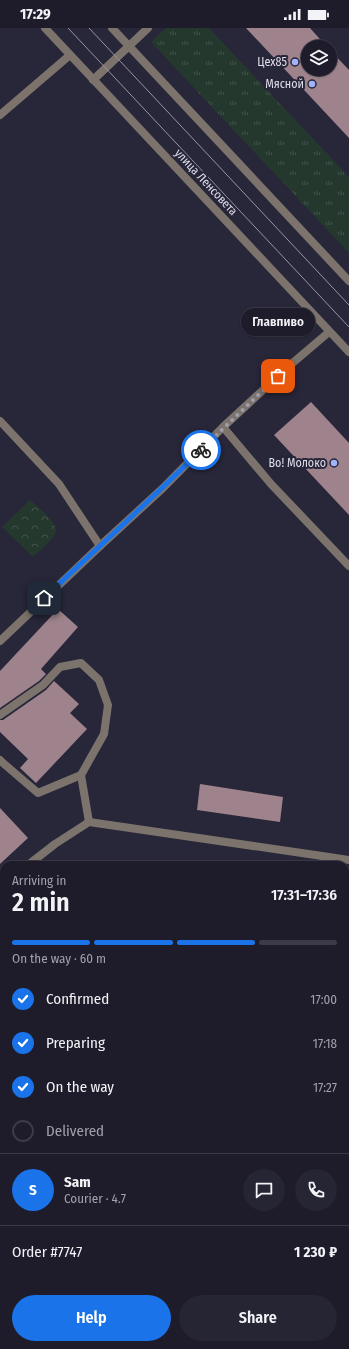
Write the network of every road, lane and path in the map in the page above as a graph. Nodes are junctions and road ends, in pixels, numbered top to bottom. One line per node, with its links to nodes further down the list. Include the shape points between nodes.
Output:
1 (45, 28): 5 (street, улица Ленсовета)
2 (112, 28): 4 (street)
3 (148, 28): 4 (street)
4 (129, 46): 6 (street); 8 (street)
5 (70, 55): 6 (street, улица Ленсовета); 7 (street)
6 (93, 80): 9 (street, улица Ленсовета)
7 (0, 115)
8 (349, 281)
9 (330, 332): 10 (street, улица Ленсовета); 12 (street, via 289,366)
10 (349, 352)
11 (0, 421): 13 (street, via 59,484)
12 (224, 427): 13 (street); 14 (street, via 271,484)
13 (100, 546): 15 (street)
14 (349, 566)
15 (0, 641)
16 (0, 715): 18 (street, via 43,685 60,667 80,663 98,680 108,706 104,734)
17 (0, 760): 18 (street, via 38,793)
18 (81, 775): 19 (street)
19 (89, 822): 20 (street); 21 (street)
20 (349, 860)
21 (33, 861)

